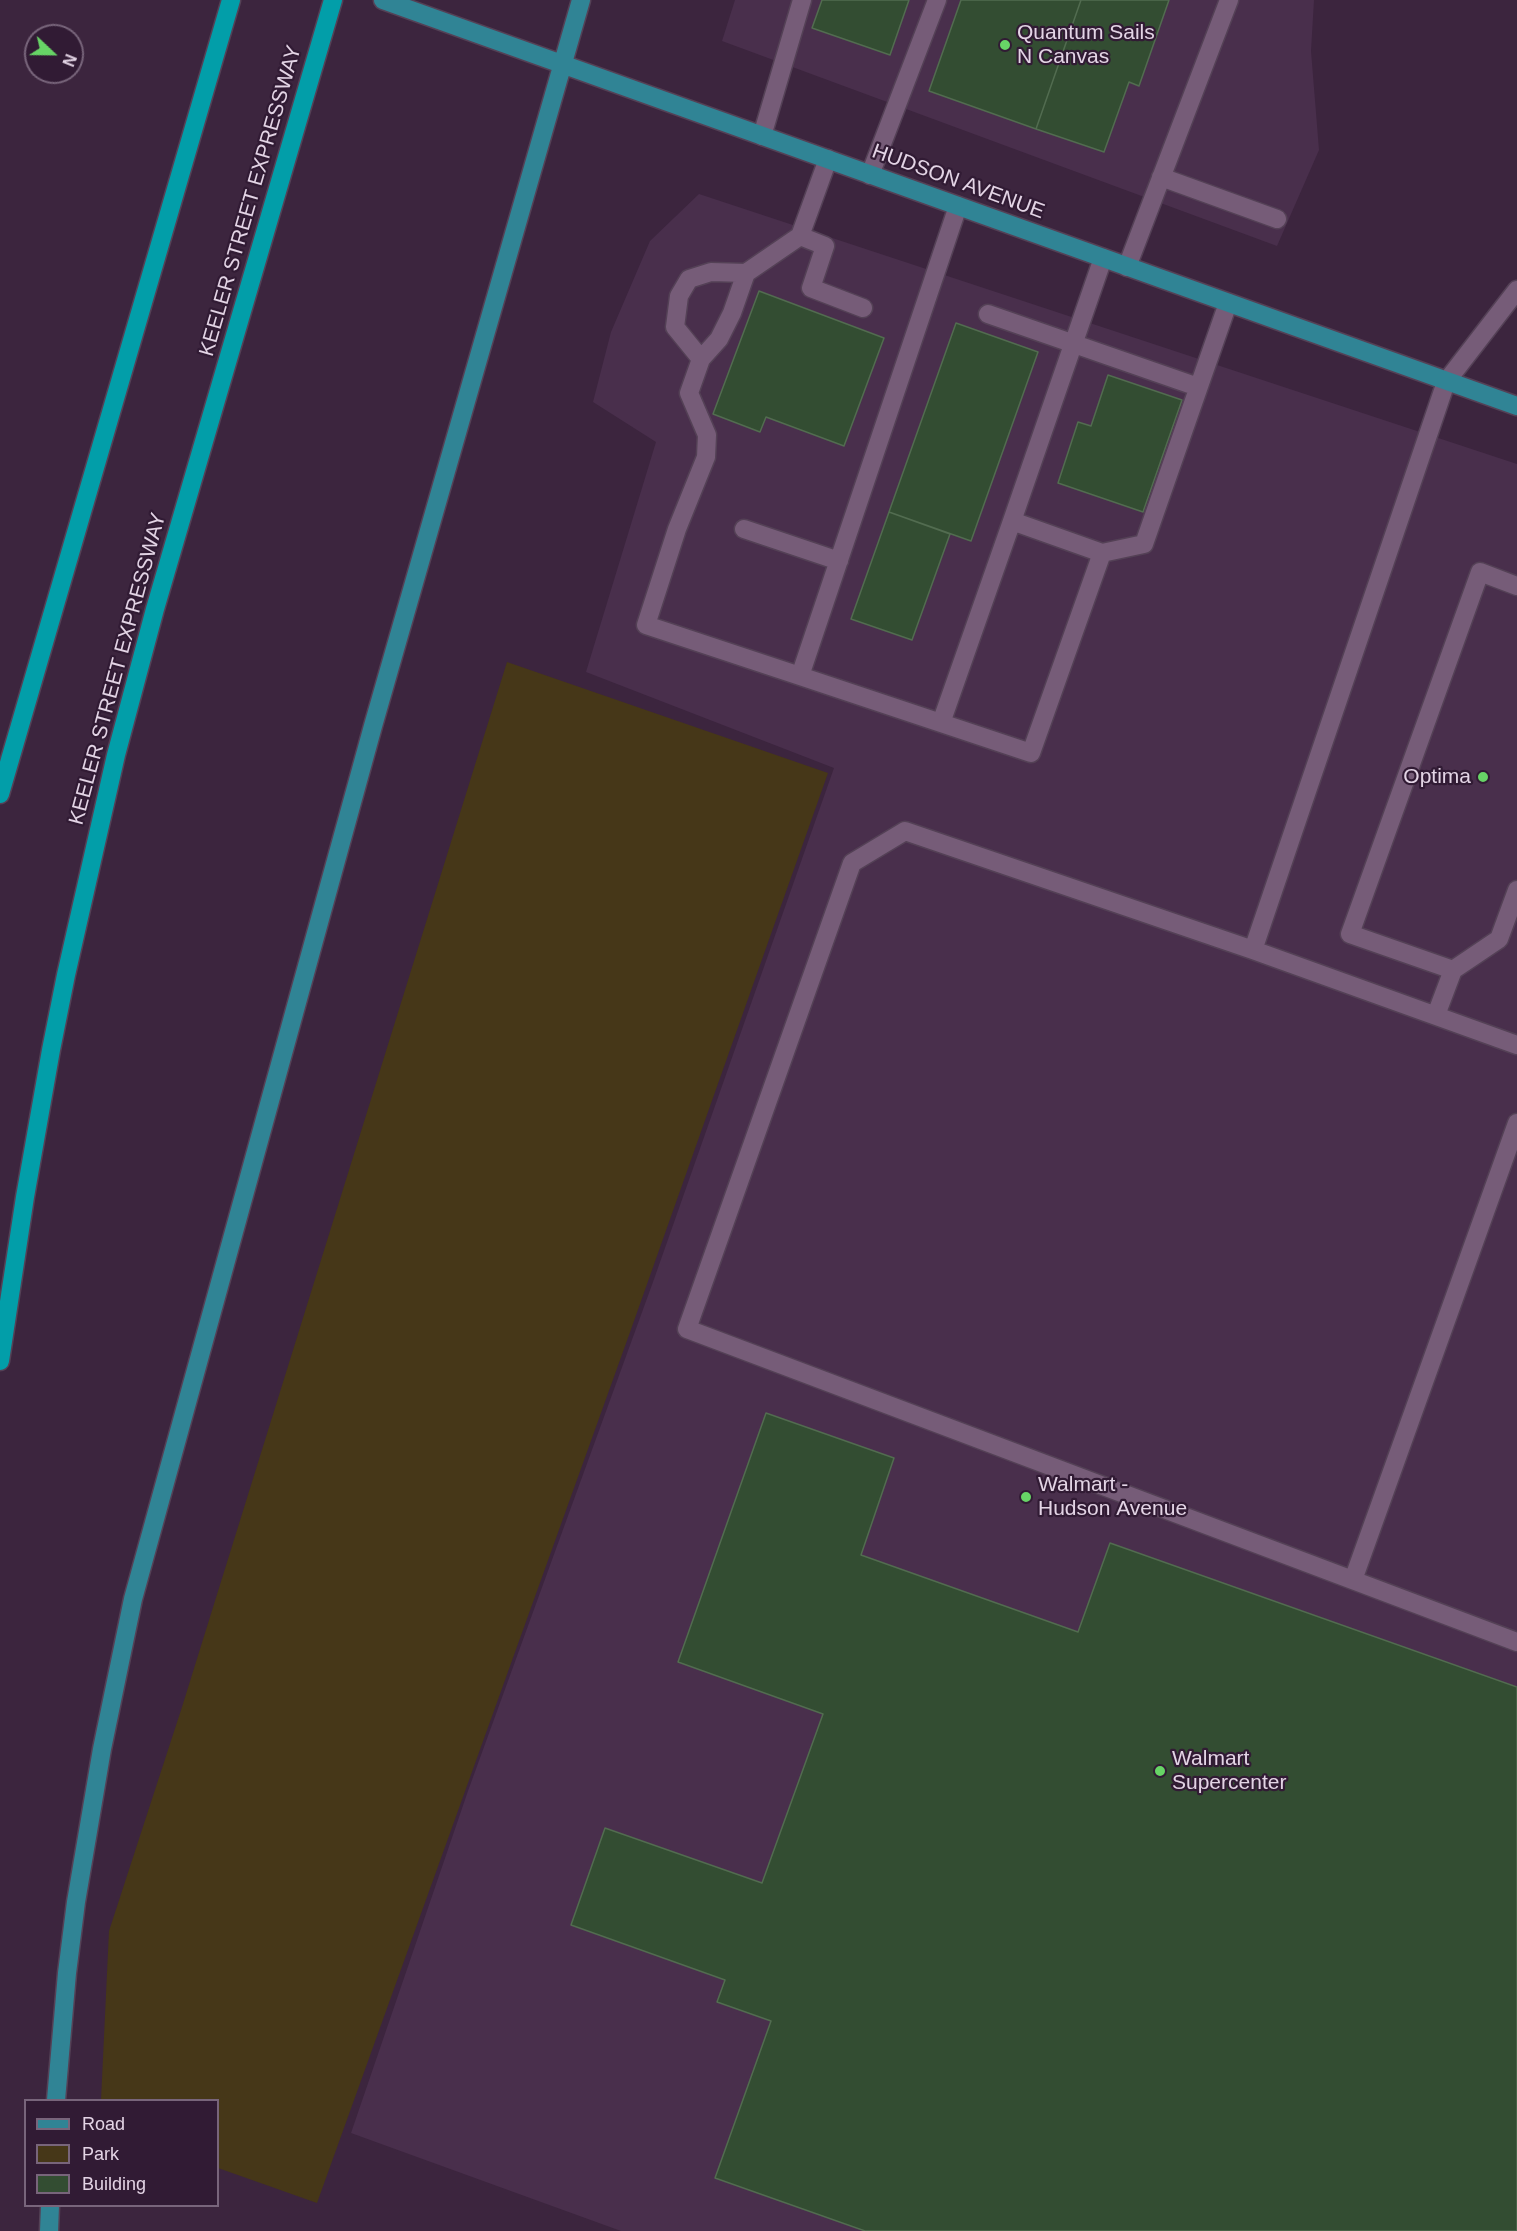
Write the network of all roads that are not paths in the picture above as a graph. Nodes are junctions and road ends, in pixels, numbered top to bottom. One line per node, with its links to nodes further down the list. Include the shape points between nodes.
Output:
1 (231, 0): 35 (highway)
2 (333, 0): 42 (highway, KEELER STREET EXPRESSWAY, via 155,609 101,817 51,1050)
3 (383, 0): 8 (main road, HUDSON AVENUE)
4 (580, 0): 8 (main road)
5 (802, 0): 9 (street)
6 (937, 0): 11 (street)
7 (1229, 0): 12 (street)
8 (562, 64): 9 (main road, HUDSON AVENUE); 45 (main road, via 370,737 133,1599 80,1880)
9 (762, 136): 10 (main road, HUDSON AVENUE)
10 (828, 159): 11 (main road, HUDSON AVENUE); 15 (street)
11 (870, 175): 13 (main road, HUDSON AVENUE)
12 (1161, 177): 14 (street); 17 (street)
13 (958, 206): 16 (main road, HUDSON AVENUE); 31 (street)
14 (1277, 219)
15 (800, 236): 18 (street); 21 (street, via 825,246 811,288)
16 (1103, 258): 17 (main road, HUDSON AVENUE); 23 (street)
17 (1127, 267): 20 (main road, HUDSON AVENUE)
18 (746, 273): 24 (street, via 719,339); 24 (street, via 711,272 689,279 679,296 675,327)
19 (1517, 290): 25 (street)
20 (1228, 303): 25 (main road, HUDSON AVENUE); 26 (street)
21 (863, 308)
22 (988, 314): 23 (street)
23 (1074, 345): 26 (street); 28 (street)
24 (701, 359): 33 (street, via 689,393 707,435 706,457 676,529 646,625)
25 (1446, 382): 27 (main road, HUDSON AVENUE); 37 (street)
26 (1198, 387): 30 (street, via 1144,544)
27 (1517, 406)
28 (1012, 521): 30 (street); 34 (street)
29 (744, 529): 31 (street)
30 (1102, 553): 34 (street, via 1031,753)
31 (839, 561): 33 (street)
32 (1517, 586): 38 (street, via 1480,572 1350,934)
33 (800, 676): 34 (street)
34 (941, 723)
35 (0, 794)
36 (1517, 890): 38 (street, via 1499,939)
37 (1253, 950): 39 (street); 43 (street, via 905,831 852,863 687,1329)
38 (1453, 970): 39 (street)
39 (1436, 1016): 40 (street)
40 (1517, 1045)
41 (1517, 1123): 43 (street)
42 (0, 1361)
43 (1353, 1580): 44 (street)
44 (1517, 1642)
45 (56, 2099)
46 (50, 2207): 47 (main road)
47 (49, 2231)

